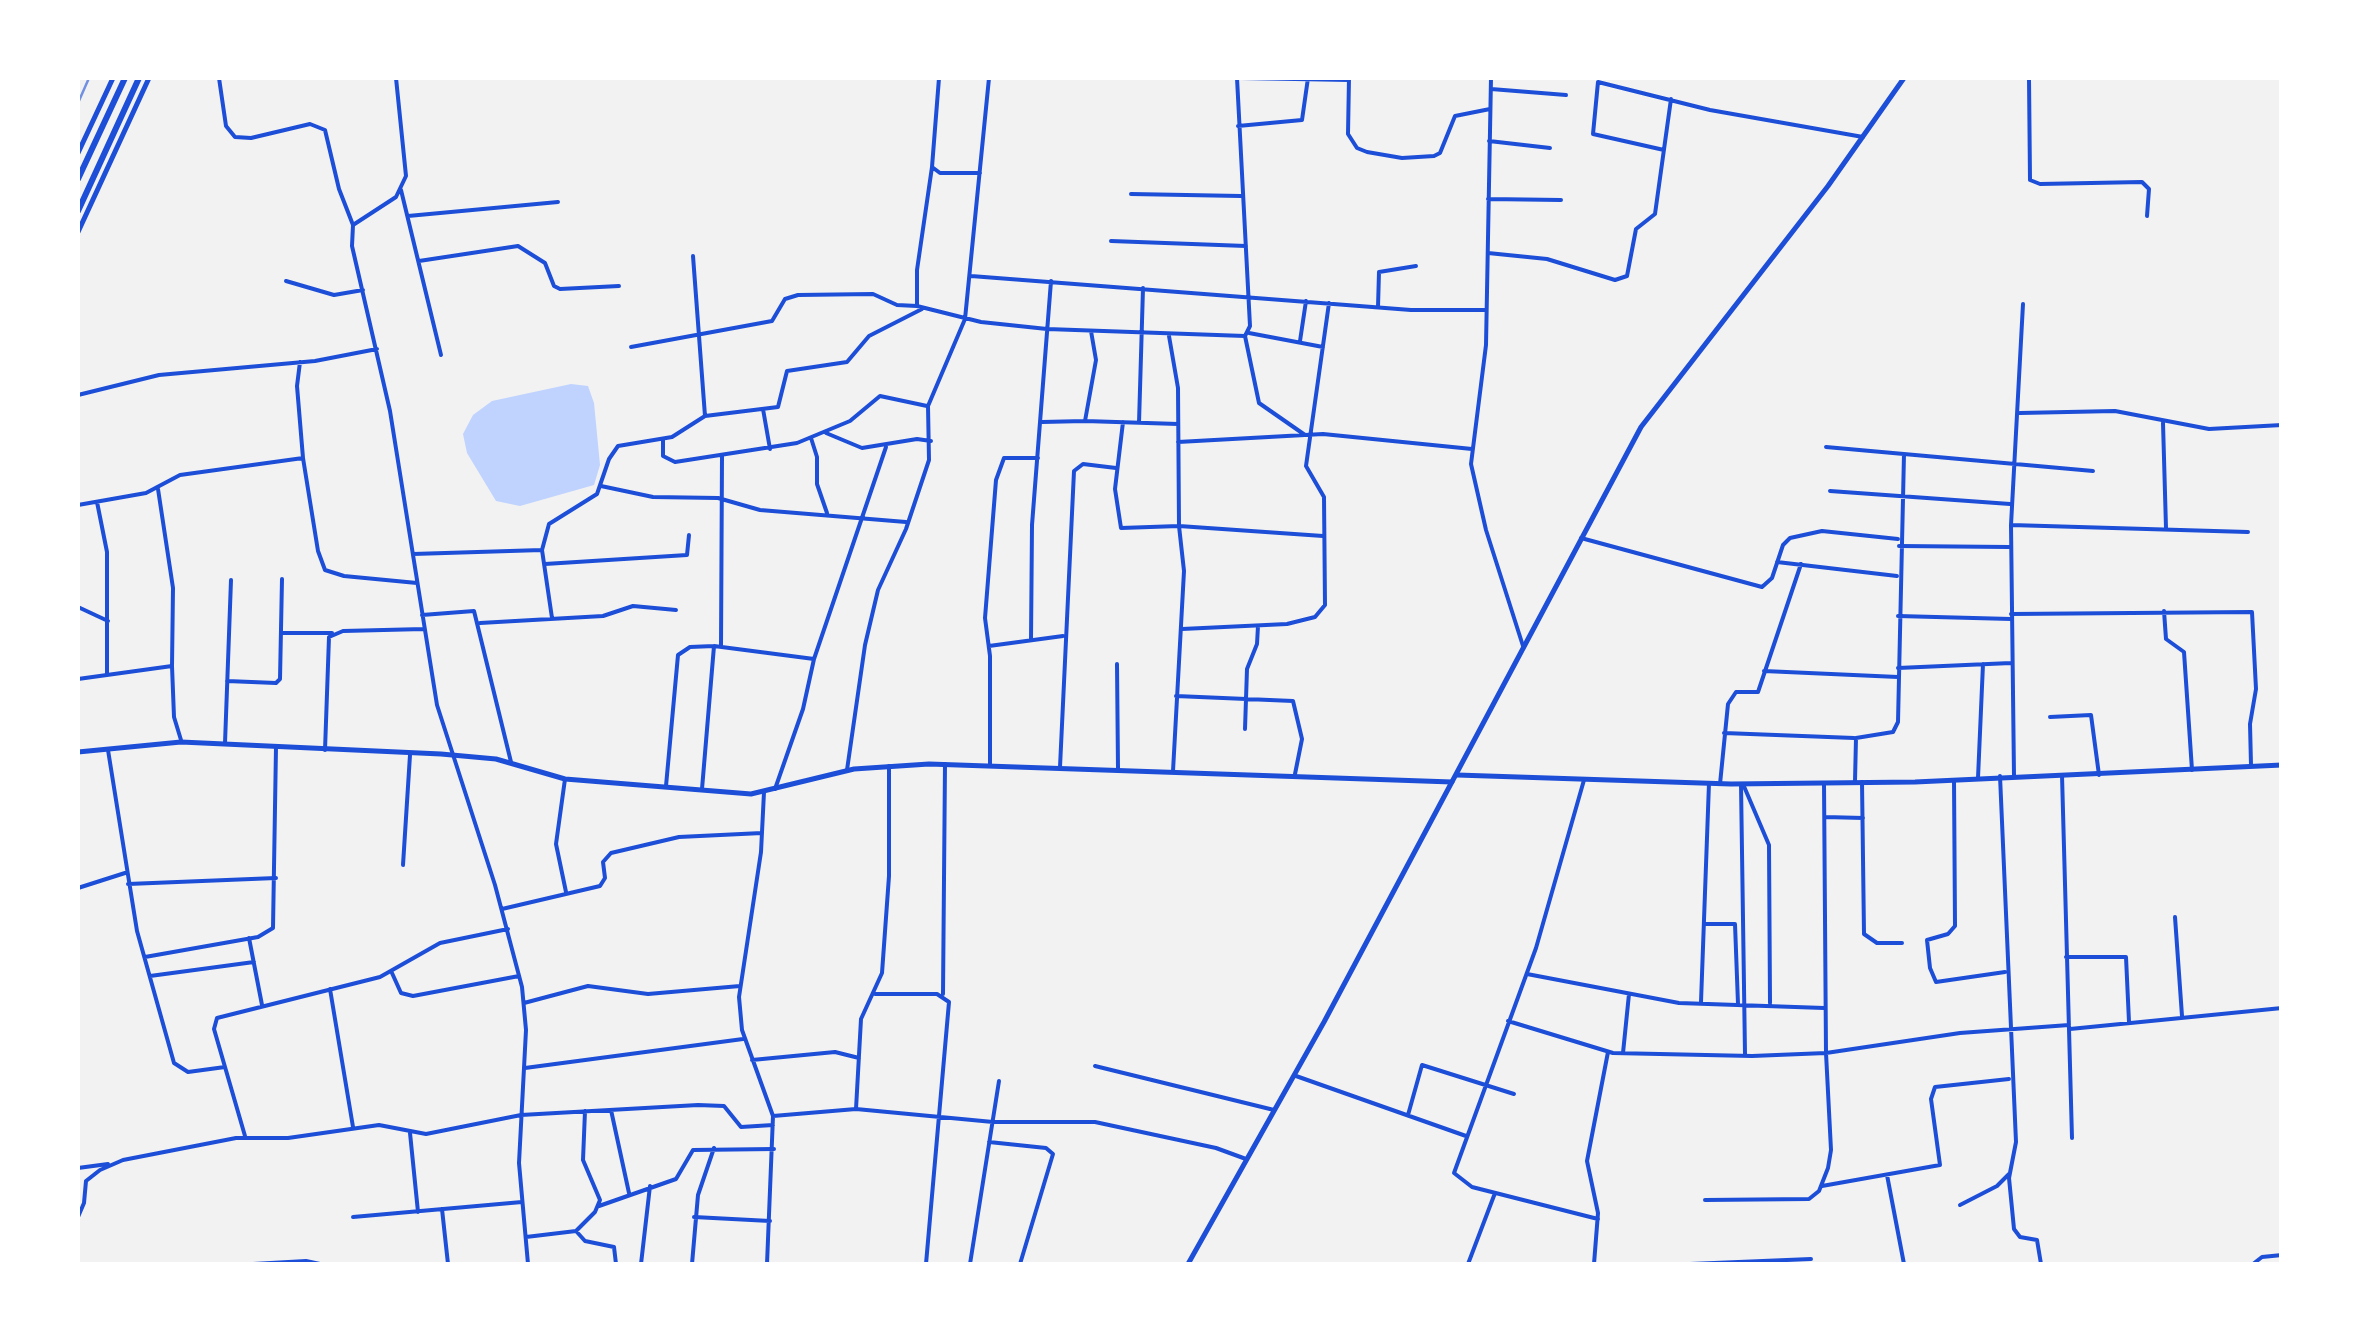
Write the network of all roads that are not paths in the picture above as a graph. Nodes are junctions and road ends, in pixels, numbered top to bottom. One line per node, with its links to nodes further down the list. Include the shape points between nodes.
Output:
1 (113, 78): 24 (street)
2 (124, 78): 27 (highway)
3 (139, 78): 34 (highway)
4 (149, 78): 38 (street)
5 (219, 78): 37 (street, via 226,126 235,137 310,124 326,130)
6 (396, 78): 28 (street, via 406,163)
7 (939, 78): 25 (street)
8 (989, 78): 26 (street)
9 (1239, 78): 10 (street); 19 (street)
10 (1308, 78): 14 (street); 19 (street, via 1302,120)
11 (1491, 78): 15 (street)
12 (1904, 78): 20 (street)
13 (2029, 78): 36 (street, via 2030,180 2142,182 2149,190)
14 (1349, 79): 18 (street, via 1351,142 1388,157 1434,156 1455,116)
15 (1491, 89): 16 (street); 18 (street)
16 (1566, 96)
17 (1671, 99): 20 (street); 23 (street); 23 (street, via 1598,82 1594,134)
18 (1490, 108): 21 (street)
19 (1238, 126): 30 (street)
20 (1862, 138): 118 (street, via 1649,414)
21 (1489, 141): 22 (street); 31 (street)
22 (1550, 148)
23 (1664, 150): 41 (street, via 1655,214 1636,228 1630,272 1622,279 1547,259)
24 (78, 153)
25 (932, 167): 26 (street); 56 (street, via 914,297)
26 (981, 173): 45 (street)
27 (78, 179)
28 (401, 190): 35 (street); 37 (street)
29 (1131, 194): 30 (street)
30 (1243, 196): 40 (street)
31 (1488, 199): 32 (street); 41 (street)
32 (1561, 200)
33 (558, 202): 35 (street)
34 (78, 211)
35 (408, 216): 43 (street)
36 (2146, 216)
37 (353, 226): 50 (street)
38 (78, 232)
39 (1111, 241): 40 (street)
40 (1246, 246): 51 (street)
41 (1488, 253): 57 (street)
42 (693, 256): 61 (street)
43 (419, 261): 48 (street, via 518,246 546,262 554,286); 69 (street)
44 (1416, 266): 55 (street, via 1379,272)
45 (971, 276): 47 (street); 58 (street)
46 (286, 281): 50 (street, via 334,295)
47 (1051, 281): 49 (street); 59 (street)
48 (619, 286)
49 (1143, 288): 51 (street); 62 (street)
50 (362, 290): 68 (street)
51 (1250, 296): 52 (street); 63 (street)
52 (1306, 301): 53 (street); 65 (street)
53 (1329, 303): 55 (street); 67 (street)
54 (2023, 304): 74 (street)
55 (1378, 307): 57 (street)
56 (920, 308): 58 (street); 61 (street, via 873,294 798,295 785,299 772,321); 73 (street, via 869,336 847,362 788,371 781,403)
57 (1487, 310): 92 (street)
58 (965, 319): 59 (street); 72 (street)
59 (1047, 329): 60 (street); 76 (street)
60 (1090, 331): 62 (street); 77 (street, via 1096,360)
61 (698, 334): 66 (street); 75 (street)
62 (1142, 334): 64 (street); 79 (street)
63 (1247, 334): 64 (street); 65 (street); 85 (street, via 1260,403)
64 (1169, 336): 81 (street)
65 (1300, 341): 67 (street)
66 (631, 346)
67 (1324, 346): 84 (street)
68 (377, 349): 70 (street); 122 (street)
69 (442, 356)
70 (300, 362): 71 (street, via 204,368); 96 (street)
71 (78, 395)
72 (928, 406): 83 (street, via 880,396); 88 (street)
73 (763, 409): 75 (street); 93 (street)
74 (2020, 413): 80 (street, via 2115,411); 98 (street)
75 (705, 416): 87 (street)
76 (1040, 422): 77 (street); 97 (street)
77 (1085, 422): 78 (street)
78 (1123, 422): 79 (street); 99 (street)
79 (1139, 423): 81 (street)
80 (2163, 423): 82 (street, via 2210,429); 114 (street)
81 (1178, 424): 89 (street)
82 (2282, 425)
83 (826, 433): 86 (street); 90 (street, via 862,448)
84 (1312, 434): 85 (street); 92 (street); 117 (street, via 1306,466 1324,497)
85 (1304, 435): 89 (street)
86 (811, 438): 93 (street); 109 (street)
87 (663, 440): 95 (street, via 668,461); 101 (street, via 618,446)
88 (932, 442): 90 (street); 111 (street)
89 (1178, 442): 113 (street)
90 (886, 447): 110 (street)
91 (1826, 447): 94 (street)
92 (1472, 449): 148 (street, via 1480,506)
93 (770, 450): 95 (street)
94 (1904, 454): 98 (street); 104 (street)
95 (722, 455): 106 (street)
96 (304, 458): 102 (street, via 180,475); 129 (street, via 325,570)
97 (1038, 458): 145 (street); 147 (street, via 1009,456 997,470 985,603)
98 (2015, 462): 100 (street); 108 (street)
99 (1116, 468): 113 (street, via 1121,528); 144 (street, via 1083,464 1074,471)
100 (2093, 471)
101 (601, 486): 106 (street); 121 (street, via 591,500 554,518)
102 (158, 488): 105 (street); 153 (street, via 173,588)
103 (1830, 491): 104 (street)
104 (1902, 498): 108 (street); 119 (street)
105 (97, 502): 107 (street); 137 (street, via 107,552)
106 (725, 502): 109 (street); 146 (street)
107 (78, 504)
108 (2012, 504): 112 (street)
109 (827, 513): 110 (street)
110 (865, 516): 111 (street); 149 (street)
111 (908, 522): 182 (street, via 878,590)
112 (2011, 525): 114 (street); 120 (street)
113 (1179, 526): 117 (street); 141 (street)
114 (2166, 528): 115 (street)
115 (2248, 532)
116 (689, 535): 124 (street, via 687,555)
117 (1324, 536): 139 (street, via 1322,612 1300,622)
118 (1581, 538): 123 (street, via 1752,586 1767,584); 148 (street)
119 (1899, 543): 120 (street); 123 (street, via 1822,531 1786,540); 126 (street)
120 (2011, 547): 135 (street)
121 (542, 550): 122 (street); 124 (street)
122 (413, 554): 129 (street)
123 (1778, 562): 125 (street)
124 (545, 564): 136 (street)
125 (1801, 564): 126 (street); 155 (street)
126 (1898, 576): 134 (street)
127 (282, 579): 142 (street)
128 (231, 580): 159 (street)
129 (417, 582): 133 (street)
130 (78, 607): 137 (street)
131 (676, 610): 136 (street, via 633,606 604,616)
132 (2164, 611): 135 (street); 180 (street, via 2255,616); 184 (street, via 2166,639 2184,652)
133 (422, 615): 138 (street, via 466,608); 140 (street)
134 (1898, 616): 135 (street); 154 (street)
135 (2011, 616): 150 (street)
136 (552, 618): 138 (street)
137 (108, 621): 156 (street)
138 (480, 623): 174 (street)
139 (1258, 626): 141 (street); 161 (street)
140 (424, 629): 143 (street); 173 (street)
141 (1182, 629): 160 (street)
142 (282, 633): 143 (street); 159 (street, via 276,683)
143 (334, 633): 170 (street, via 325,653)
144 (1064, 636): 145 (street); 179 (street)
145 (1031, 640): 147 (street)
146 (717, 646): 149 (street); 201 (street, via 690,647 678,655); 202 (street)
147 (989, 646): 176 (street)
148 (1523, 646): 186 (street)
149 (814, 659): 203 (street)
150 (2011, 663): 152 (street); 190 (street)
151 (1117, 664): 181 (street)
152 (1983, 664): 154 (street); 191 (street)
153 (172, 666): 156 (street); 166 (street)
154 (1898, 668): 157 (street)
155 (1764, 672): 157 (street); 164 (street, via 1758,692 1731,696)
156 (107, 675): 158 (street)
157 (1898, 677): 165 (street, via 1896,728)
158 (78, 679)
159 (227, 681): 167 (street)
160 (1176, 696): 161 (street); 183 (street)
161 (1247, 698): 163 (street); 185 (street, via 1293,701 1302,739)
162 (2050, 717): 188 (street, via 2091,715)
163 (1245, 729)
164 (1724, 733): 165 (street); 199 (street)
165 (1856, 738): 197 (street)
166 (181, 742): 167 (street); 169 (street)
167 (224, 743): 168 (street)
168 (276, 746): 170 (street); 210 (street)
169 (108, 748): 171 (street); 209 (street)
170 (326, 750): 172 (street)
171 (78, 752)
172 (410, 754): 173 (street); 208 (street)
173 (450, 755): 174 (street); 214 (street)
174 (511, 763): 192 (street)
175 (945, 764): 176 (street); 178 (street); 232 (street)
176 (990, 764): 179 (street)
177 (2282, 765): 180 (street)
178 (889, 766): 182 (street); 230 (street, via 889,876)
179 (1060, 767): 181 (street)
180 (2252, 767): 184 (street)
181 (1118, 769): 183 (street)
182 (847, 770): 203 (street)
183 (1173, 771): 185 (street)
184 (2192, 771): 188 (street)
185 (1295, 774): 195 (street)
186 (1456, 775): 193 (street); 195 (street)
187 (2062, 775): 188 (street); 190 (street); 220 (street)
188 (2099, 775)
189 (2000, 776): 190 (street); 191 (street); 223 (street)
190 (2014, 776)
191 (1978, 778): 194 (street)
192 (565, 780): 201 (street); 213 (street, via 556,844)
193 (1584, 780): 198 (street); 225 (street)
194 (1954, 780): 197 (street); 223 (street, via 1955,926 1927,940 1930,968 1936,982)
195 (1452, 782): 256 (street)
196 (1824, 782): 197 (street); 200 (street); 205 (street)
197 (1859, 782): 206 (street)
198 (1709, 784): 199 (street); 216 (street)
199 (1720, 784): 200 (street)
200 (1742, 784): 236 (street); 238 (street, via 1769,845)
201 (666, 786): 202 (street)
202 (702, 789): 204 (street)
203 (775, 789): 204 (street)
204 (764, 792): 207 (street)
205 (1824, 817): 206 (street); 239 (street)
206 (1863, 818): 219 (street, via 1864,934 1878,943)
207 (762, 834): 213 (street, via 679,837 611,853 602,862 600,886); 228 (street)
208 (402, 866)
209 (126, 873): 211 (street); 212 (street)
210 (276, 878): 211 (street); 218 (street, via 274,928)
211 (128, 884): 221 (street)
212 (78, 888)
213 (566, 893): 214 (street)
214 (502, 909): 217 (street)
215 (2175, 917): 241 (street)
216 (1705, 924): 233 (street); 235 (street, via 1735,924)
217 (508, 930): 224 (street, via 440,943); 227 (street)
218 (250, 938): 221 (street); 222 (street)
219 (1902, 943)
220 (2066, 956): 243 (street, via 2126,957); 244 (street)
221 (144, 958): 226 (street)
222 (254, 962): 226 (street); 237 (street)
223 (2007, 972): 245 (street)
224 (392, 973): 227 (street, via 401,993 413,996); 229 (street)
225 (1527, 974): 231 (street); 242 (street)
226 (150, 976): 253 (street, via 178,1069)
227 (519, 976): 234 (street)
228 (740, 986): 234 (street, via 648,994 580,986); 246 (street)
229 (330, 989): 237 (street); 271 (street)
230 (875, 994): 232 (street); 251 (street, via 864,1005)
231 (1629, 994): 233 (street); 248 (street)
232 (943, 996): 268 (street, via 950,1014)
233 (1701, 1002): 235 (street)
234 (524, 1004): 255 (street)
235 (1738, 1004): 236 (street)
236 (1746, 1005): 238 (street); 250 (street)
237 (262, 1006): 253 (street, via 214,1023)
238 (1770, 1006): 239 (street)
239 (1826, 1008): 249 (street)
240 (2282, 1008): 241 (street)
241 (2182, 1016): 243 (street)
242 (1508, 1022): 247 (street); 259 (street)
243 (2129, 1022): 244 (street)
244 (2070, 1027): 245 (street); 275 (street)
245 (2008, 1028): 249 (street); 257 (street)
246 (745, 1038): 252 (street); 255 (street)
247 (1608, 1052): 248 (street); 297 (street, via 1587,1160)
248 (1623, 1053): 250 (street)
249 (1826, 1053): 250 (street); 285 (street, via 1831,1150)
250 (1745, 1056)
251 (859, 1058): 252 (street, via 835,1052); 262 (street)
252 (752, 1060): 266 (street)
253 (225, 1066): 274 (street)
254 (1095, 1066): 263 (street)
255 (524, 1068): 265 (street)
256 (1294, 1076): 263 (street); 267 (street)
257 (2010, 1079): 282 (street, via 1935,1088 1940,1165); 283 (street, via 2016,1150)
258 (999, 1081): 269 (street)
259 (1482, 1087): 260 (street); 267 (street, via 1422,1064); 273 (street)
260 (1514, 1094)
261 (611, 1110): 264 (street); 270 (street, via 715,1105 728,1108 742,1127); 287 (street)
262 (856, 1110): 266 (street); 268 (street)
263 (1274, 1110): 279 (street)
264 (585, 1111): 265 (street); 291 (street, via 584,1160)
265 (521, 1115): 272 (street); 289 (street)
266 (773, 1116): 270 (street)
267 (1408, 1116): 273 (street)
268 (936, 1118): 269 (street); 311 (street)
269 (993, 1122): 276 (street); 279 (street, via 1111,1125)
270 (773, 1125): 278 (street)
271 (353, 1128): 272 (street, via 392,1125); 274 (street)
272 (410, 1133): 293 (street)
273 (1466, 1136): 286 (street, via 1456,1177)
274 (246, 1137): 280 (street)
275 (2072, 1138)
276 (988, 1142): 312 (street); 313 (street, via 1053,1154)
277 (714, 1148): 278 (street); 284 (street, via 688,1153 680,1176); 295 (street)
278 (774, 1148): 298 (street)
279 (1246, 1159): 314 (street)
280 (112, 1164): 281 (street); 294 (street, via 86,1181)
281 (78, 1168)
282 (1888, 1174): 285 (street); 318 (street)
283 (2009, 1174): 290 (street); 319 (street, via 2014,1228 2020,1237 2037,1240)
284 (650, 1186): 287 (street); 308 (street)
285 (1822, 1186): 288 (street, via 1799,1200)
286 (1494, 1192): 297 (street); 315 (street)
287 (629, 1194): 291 (street)
288 (1705, 1200)
289 (522, 1202): 292 (street); 300 (street)
290 (1960, 1205)
291 (599, 1206): 299 (street)
292 (442, 1210): 293 (street); 305 (street)
293 (418, 1212): 296 (street)
294 (78, 1216)
295 (694, 1216): 298 (street); 309 (street)
296 (353, 1217)
297 (1598, 1219): 316 (street)
298 (771, 1220): 310 (street)
299 (576, 1231): 300 (street); 307 (street, via 585,1241 614,1247)
300 (526, 1237): 306 (street)
301 (2282, 1255): 320 (street, via 2262,1256)
302 (1812, 1260): 317 (street)
303 (254, 1264): 304 (street)
304 (320, 1264)
305 (448, 1264)
306 (528, 1264)
307 (616, 1264)
308 (641, 1264)
309 (692, 1264)
310 (767, 1264)
311 (926, 1264)
312 (970, 1264)
313 (1020, 1264)
314 (1188, 1264)
315 (1468, 1264)
316 (1594, 1264)
317 (1690, 1264)
318 (1904, 1264)
319 (2041, 1264)
320 (2254, 1264)

